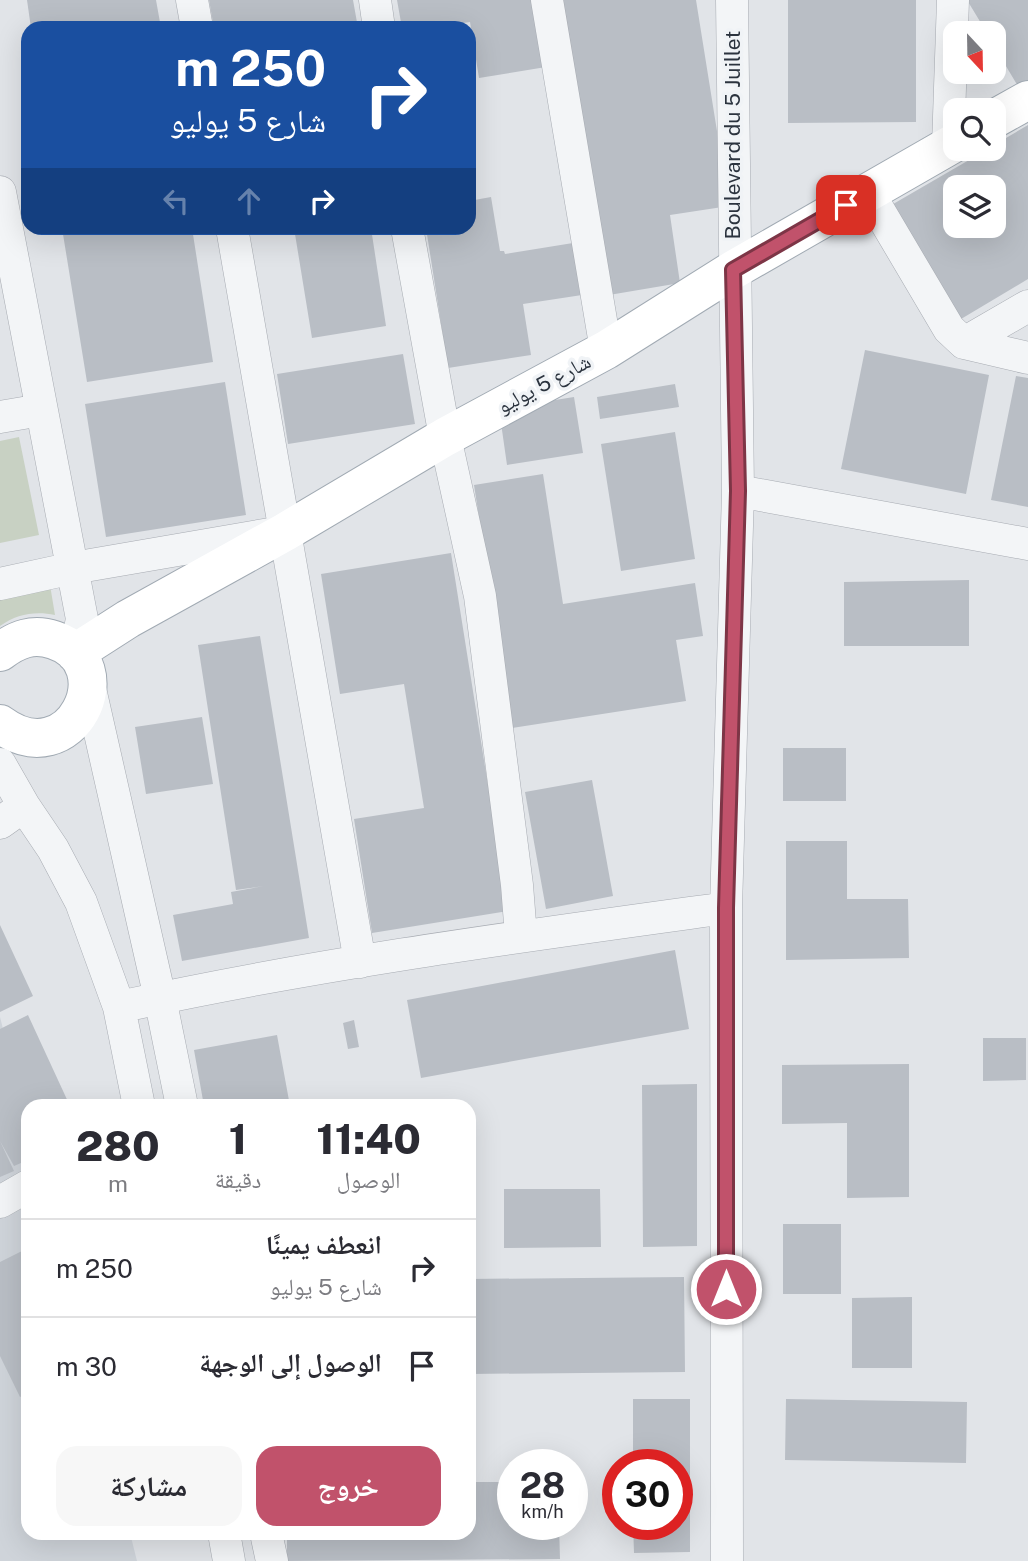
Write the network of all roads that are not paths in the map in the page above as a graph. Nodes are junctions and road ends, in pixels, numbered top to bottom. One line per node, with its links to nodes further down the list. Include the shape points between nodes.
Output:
1 (192, 0): 6 (street)
2 (375, 0): 7 (street)
3 (547, 0): 19 (street)
4 (732, 0): 16 (street, Boulevard du 5 Juillet)
5 (953, 0): 8 (street)
6 (196, 21)
7 (378, 21)
8 (952, 98)
9 (1028, 100): 10 (main road)
10 (1006, 113)
11 (943, 149): 13 (main road, شارع 5 يوليو)
12 (0, 192): 21 (street)
13 (869, 192): 16 (main road, شارع 5 يوليو); 18 (street, via 948,329)
14 (233, 235): 25 (street)
15 (408, 235): 23 (street)
16 (733, 270): 19 (main road, شارع 5 يوليو); 24 (street, Boulevard du 5 Juillet)
17 (1028, 306): 18 (street)
18 (964, 343): 20 (street)
19 (606, 350): 23 (main road, شارع 5 يوليو)
20 (1028, 358)
21 (41, 410): 22 (street); 27 (street)
22 (0, 418)
23 (446, 437): 25 (main road, شارع 5 يوليو); 34 (street, via 480,596)
24 (738, 491): 26 (street); 33 (street, Boulevard du 5 Juillet)
25 (285, 531): 27 (street); 30 (main road, شارع 5 يوليو, via 128,619); 35 (street)
26 (1028, 544)
27 (73, 568): 28 (street); 30 (street, via 82,619)
28 (0, 584)
29 (0, 652): 30 (main road, via 13,642 45,637 61,642)
30 (80, 663): 31 (main road, via 88,691 75,722 61,732 37,738); 36 (street)
31 (3, 740): 32 (street)
32 (12, 814): 37 (street, via 53,849 81,902)
33 (726, 908): 34 (street); 46 (street, Boulevard du 5 Juillet)
34 (521, 936): 35 (street)
35 (360, 962): 36 (street)
36 (160, 998): 37 (street); 39 (street)
37 (119, 1007): 38 (street)
38 (138, 1099)
39 (181, 1099)
40 (21, 1190): 41 (street)
41 (0, 1202)
42 (225, 1540): 44 (street)
43 (268, 1540): 45 (street)
44 (229, 1561)
45 (272, 1561)
46 (727, 1561)

